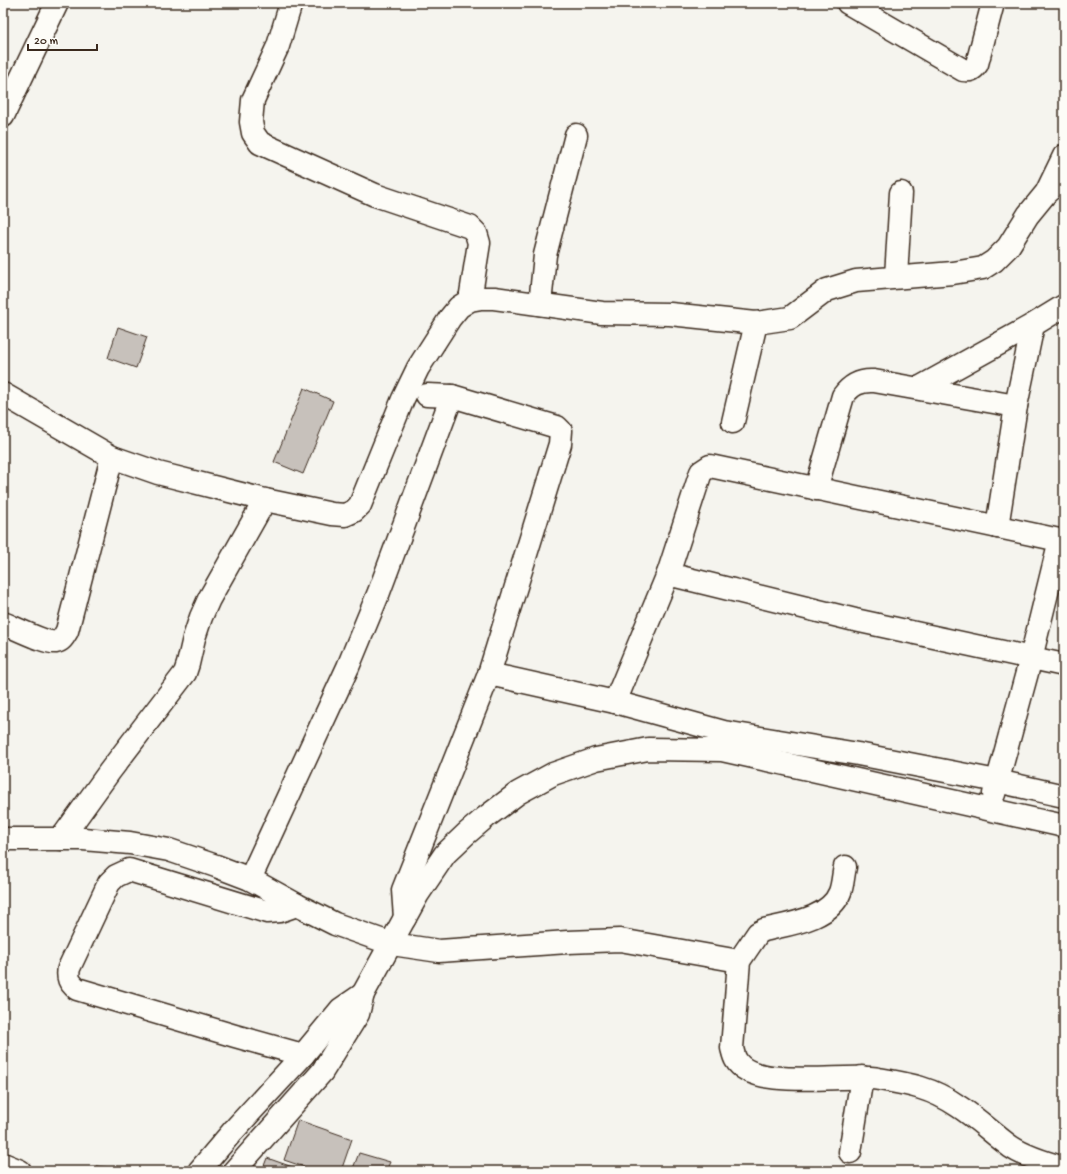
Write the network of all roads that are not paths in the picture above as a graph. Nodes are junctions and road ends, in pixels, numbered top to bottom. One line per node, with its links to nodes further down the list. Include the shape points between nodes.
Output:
1 (57, 3): 5 (street)
2 (292, 3): 12 (street, via 278,46 252,100 253,133 260,143 375,196 470,227 476,233 479,243)
3 (848, 3): 4 (street, via 968,71 977,64)
4 (993, 3)
5 (3, 116)
6 (576, 136): 13 (street, via 545,255)
7 (1064, 156): 10 (street)
8 (1064, 177): 10 (street)
9 (901, 193): 11 (street)
10 (1046, 193): 11 (street, via 1028,215 1008,247 983,268)
11 (896, 277): 15 (street, via 856,281 827,290 790,318)
12 (470, 300): 13 (street, via 494,298); 25 (street, via 450,318 418,368 360,505 354,511 345,515 332,514)
13 (540, 304): 15 (street, via 602,313 670,314)
14 (1064, 306): 16 (street)
15 (756, 323): 22 (street)
16 (1033, 325): 17 (street); 21 (street)
17 (919, 388): 21 (street); 24 (street, via 866,380 857,382 849,388 843,396)
18 (3, 394): 23 (street)
19 (426, 395): 20 (street)
20 (452, 396): 32 (street, via 557,426 561,431 560,444); 42 (street, via 348,667)
21 (1016, 406): 26 (street)
22 (733, 422)
23 (112, 457): 25 (street, via 158,473); 29 (street, via 67,631 62,640 47,641)
24 (816, 489): 26 (street); 28 (street, via 712,466 704,468)
25 (265, 500): 40 (street, via 209,599 194,638 185,673)
26 (997, 528): 27 (street)
27 (1062, 540): 30 (street)
28 (668, 574): 30 (street, via 855,620); 33 (street)
29 (3, 623)
30 (1031, 658): 31 (street); 35 (street)
31 (1064, 665)
32 (489, 674): 33 (street); 44 (street, via 403,890)
33 (615, 702): 34 (street)
34 (723, 741): 35 (street, via 858,754); 37 (street); 44 (street, via 648,749 596,759 553,774 518,793 486,817 445,854 418,894)
35 (997, 781): 36 (street); 37 (street)
36 (1064, 796)
37 (991, 809): 38 (street)
38 (1064, 826)
39 (3, 839): 40 (street)
40 (61, 839): 42 (street, via 130,843 169,850)
41 (845, 867): 46 (street, via 840,892 826,910 814,917 758,933)
42 (250, 879): 43 (street)
43 (297, 905): 45 (street, via 335,924); 48 (street, via 267,912 129,870 116,876 109,883 69,968 68,977 77,989)
44 (405, 919): 45 (street)
45 (392, 944): 46 (street, via 439,951 620,940); 47 (street)
46 (739, 961): 49 (street, via 732,1048 736,1061 760,1076 806,1080)
47 (363, 994): 48 (street, via 341,1009); 55 (street, via 358,1014 322,1072)
48 (303, 1055): 54 (street)
49 (862, 1077): 50 (street); 52 (street, via 925,1088 958,1106 1012,1148)
50 (850, 1152)
51 (3, 1164): 53 (street)
52 (1064, 1168)
53 (20, 1171)
54 (199, 1171)
55 (234, 1171)

